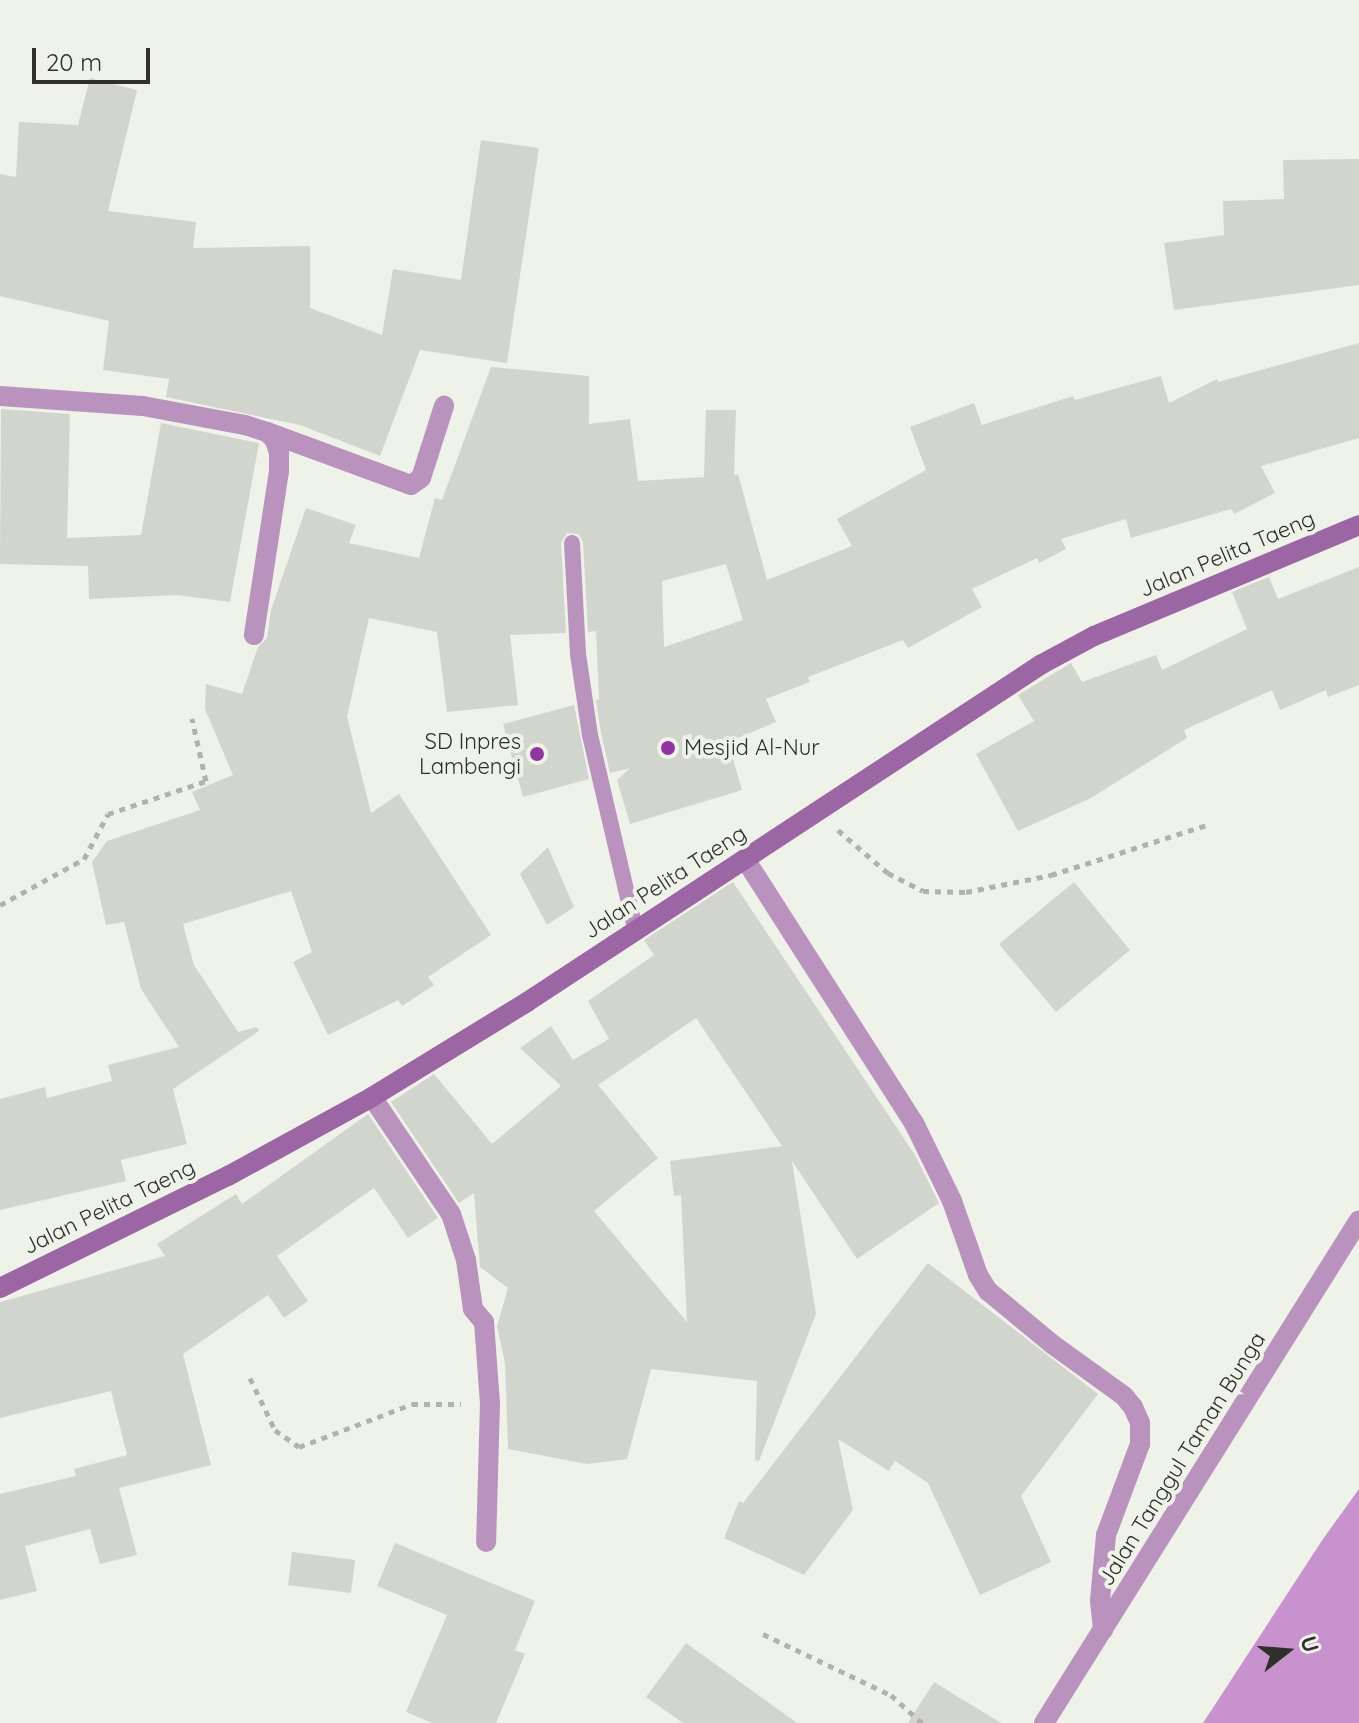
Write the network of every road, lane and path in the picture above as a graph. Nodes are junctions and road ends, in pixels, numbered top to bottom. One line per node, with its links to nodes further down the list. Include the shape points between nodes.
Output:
1 (0, 396): 3 (street, via 143,406)
2 (444, 406): 3 (street, via 421,478 411,485)
3 (267, 432): 6 (street, via 275,440 279,471)
4 (1359, 525): 8 (street, Jalan Pelita Taeng, via 1094,636 979,703)
5 (572, 543): 12 (lane, via 578,654 590,735)
6 (254, 635)
7 (192, 719): 11 (path, via 206,781 108,814 84,859)
8 (814, 814): 9 (path, via 888,873 923,891 966,892 1051,875); 10 (street, Jalan Pelita Taeng)
9 (1207, 825)
10 (745, 859): 12 (street, Jalan Pelita Taeng); 19 (street, via 914,1123 988,1291 1133,1407 1140,1444 1106,1535)
11 (0, 905)
12 (635, 929): 13 (street, Jalan Pelita Taeng)
13 (372, 1097): 15 (street, Jalan Pelita Taeng, via 228,1176); 17 (street, via 451,1214 466,1260 473,1309 484,1322)
14 (1359, 1220): 19 (street, Jalan Tanggul Taman Bunga)
15 (0, 1288)
16 (250, 1378): 17 (path, via 275,1430 299,1447 412,1404)
17 (490, 1403): 18 (street)
18 (486, 1542)
19 (1103, 1630): 22 (street, Jalan Tanggul Taman Bunga)
20 (763, 1634): 21 (path, via 891,1695)
21 (922, 1723)
22 (1044, 1723)

